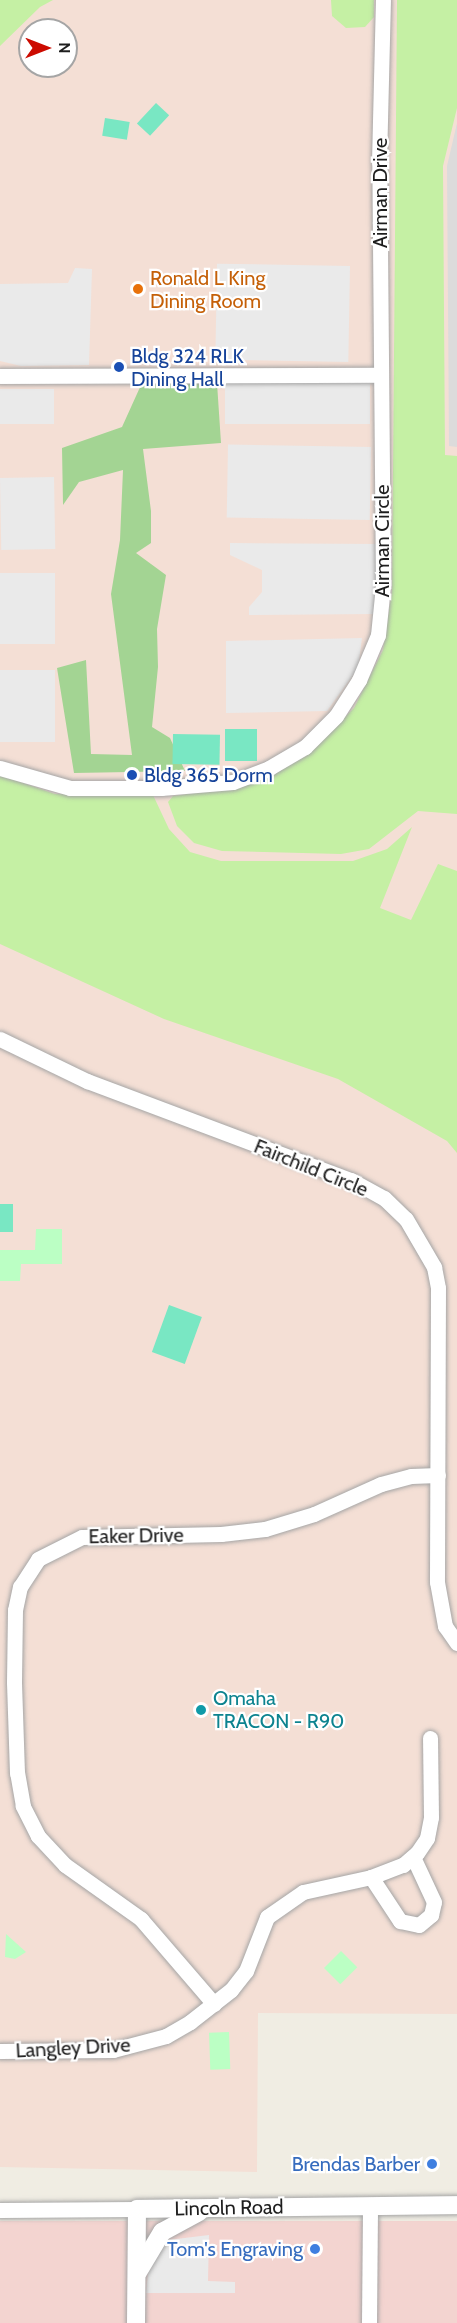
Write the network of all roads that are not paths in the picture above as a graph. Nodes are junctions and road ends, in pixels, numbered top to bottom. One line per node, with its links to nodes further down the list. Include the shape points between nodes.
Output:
1 (383, 5): 2 (street, Airman Drive)
2 (380, 375): 3 (street); 4 (street, Airman Circle, via 380,622 359,680 321,733 278,764 214,785 70,788)
3 (0, 376)
4 (0, 768)
5 (0, 1039): 6 (street, Fairchild Circle, via 87,1081 351,1180 384,1198 406,1219 434,1267 438,1288)
6 (438, 1475): 7 (street, Fairchild Circle, via 437,1582 445,1626); 11 (street, Eaker Drive, via 411,1476 381,1484 314,1514 265,1529 75,1539 38,1558 20,1587 15,1610 14,1682 17,1773 23,1806 38,1836 64,1865 141,1919)
7 (457, 1643)
8 (430, 1738): 9 (street, via 431,1817 426,1838)
9 (413, 1857): 10 (street, Langley Drive); 10 (street, via 434,1902 430,1915 419,1925 399,1921)
10 (371, 1877): 11 (street, Langley Drive, via 303,1892 267,1917 246,1971)
11 (214, 2004): 12 (street, Langley Drive, via 166,2036 142,2044 112,2050)
12 (0, 2051)
13 (457, 2205): 14 (street, Lincoln Road)
14 (370, 2206): 15 (street, Lincoln Road); 20 (street)
15 (209, 2208): 16 (street, Lincoln Road); 18 (street, via 162,2232)
16 (137, 2209): 17 (street, Lincoln Road); 18 (street)
17 (0, 2210)
18 (136, 2277): 19 (street)
19 (136, 2323)
20 (369, 2323)

